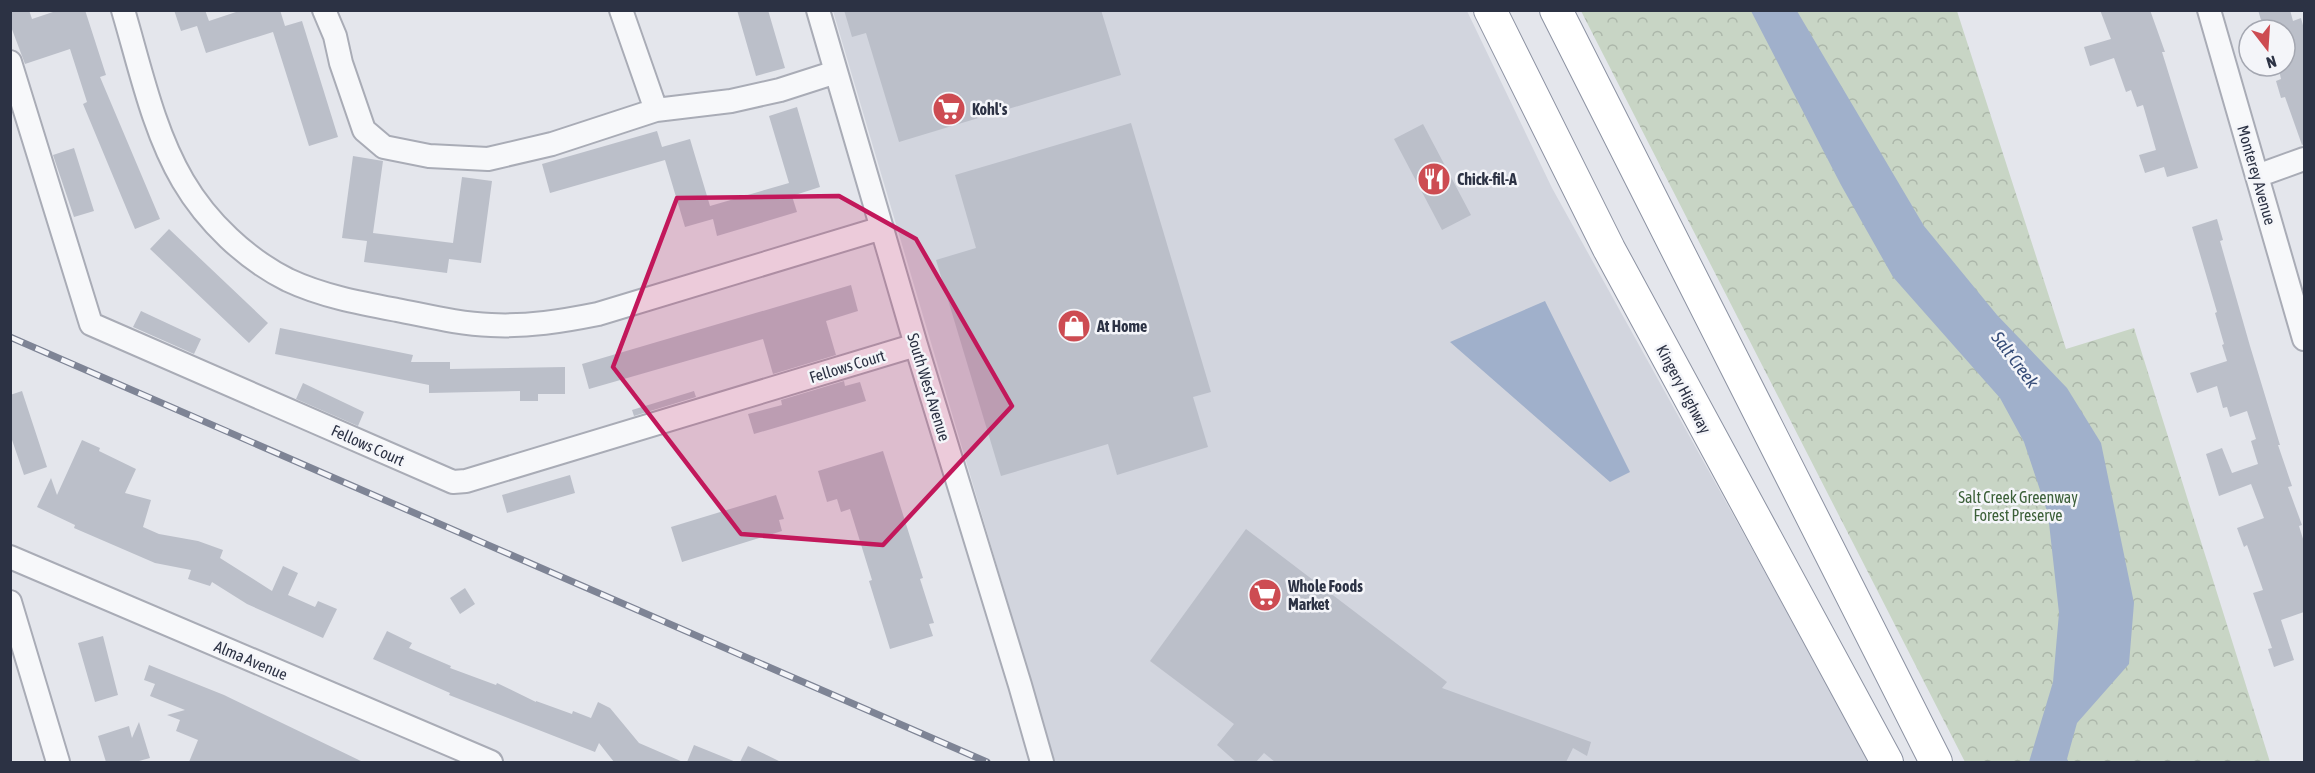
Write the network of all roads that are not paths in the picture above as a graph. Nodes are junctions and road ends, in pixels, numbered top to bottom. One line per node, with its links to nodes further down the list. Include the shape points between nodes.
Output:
1 (123, 10): 13 (street, via 168,152 197,202 249,255 286,279 343,299 448,321 522,326 559,322 598,314)
2 (324, 10): 10 (street, via 358,120 371,138 384,147 429,156 488,159 552,144)
3 (621, 10): 10 (street)
4 (818, 10): 9 (street, South West Avenue)
5 (1490, 10): 17 (highway, Kingery Highway, via 1609,249)
6 (1556, 10): 24 (highway)
7 (2209, 10): 12 (street, Monterey Avenue)
8 (10, 62): 15 (street, Fellows Court, via 91,324 453,482)
9 (836, 72): 10 (street, via 780,90); 13 (street, South West Avenue)
10 (656, 110)
11 (2304, 159): 12 (street)
12 (2257, 176): 14 (street, Monterey Avenue)
13 (882, 228): 15 (street, South West Avenue)
14 (2304, 339)
15 (916, 345): 21 (street, South West Avenue)
16 (10, 557): 20 (street, Alma Avenue)
17 (1783, 573): 22 (highway, via 1806,646); 23 (highway, Kingery Highway)
18 (10, 602): 19 (street)
19 (58, 762)
20 (491, 762)
21 (1042, 762)
22 (1868, 762)
23 (1887, 762)
24 (1936, 762)

